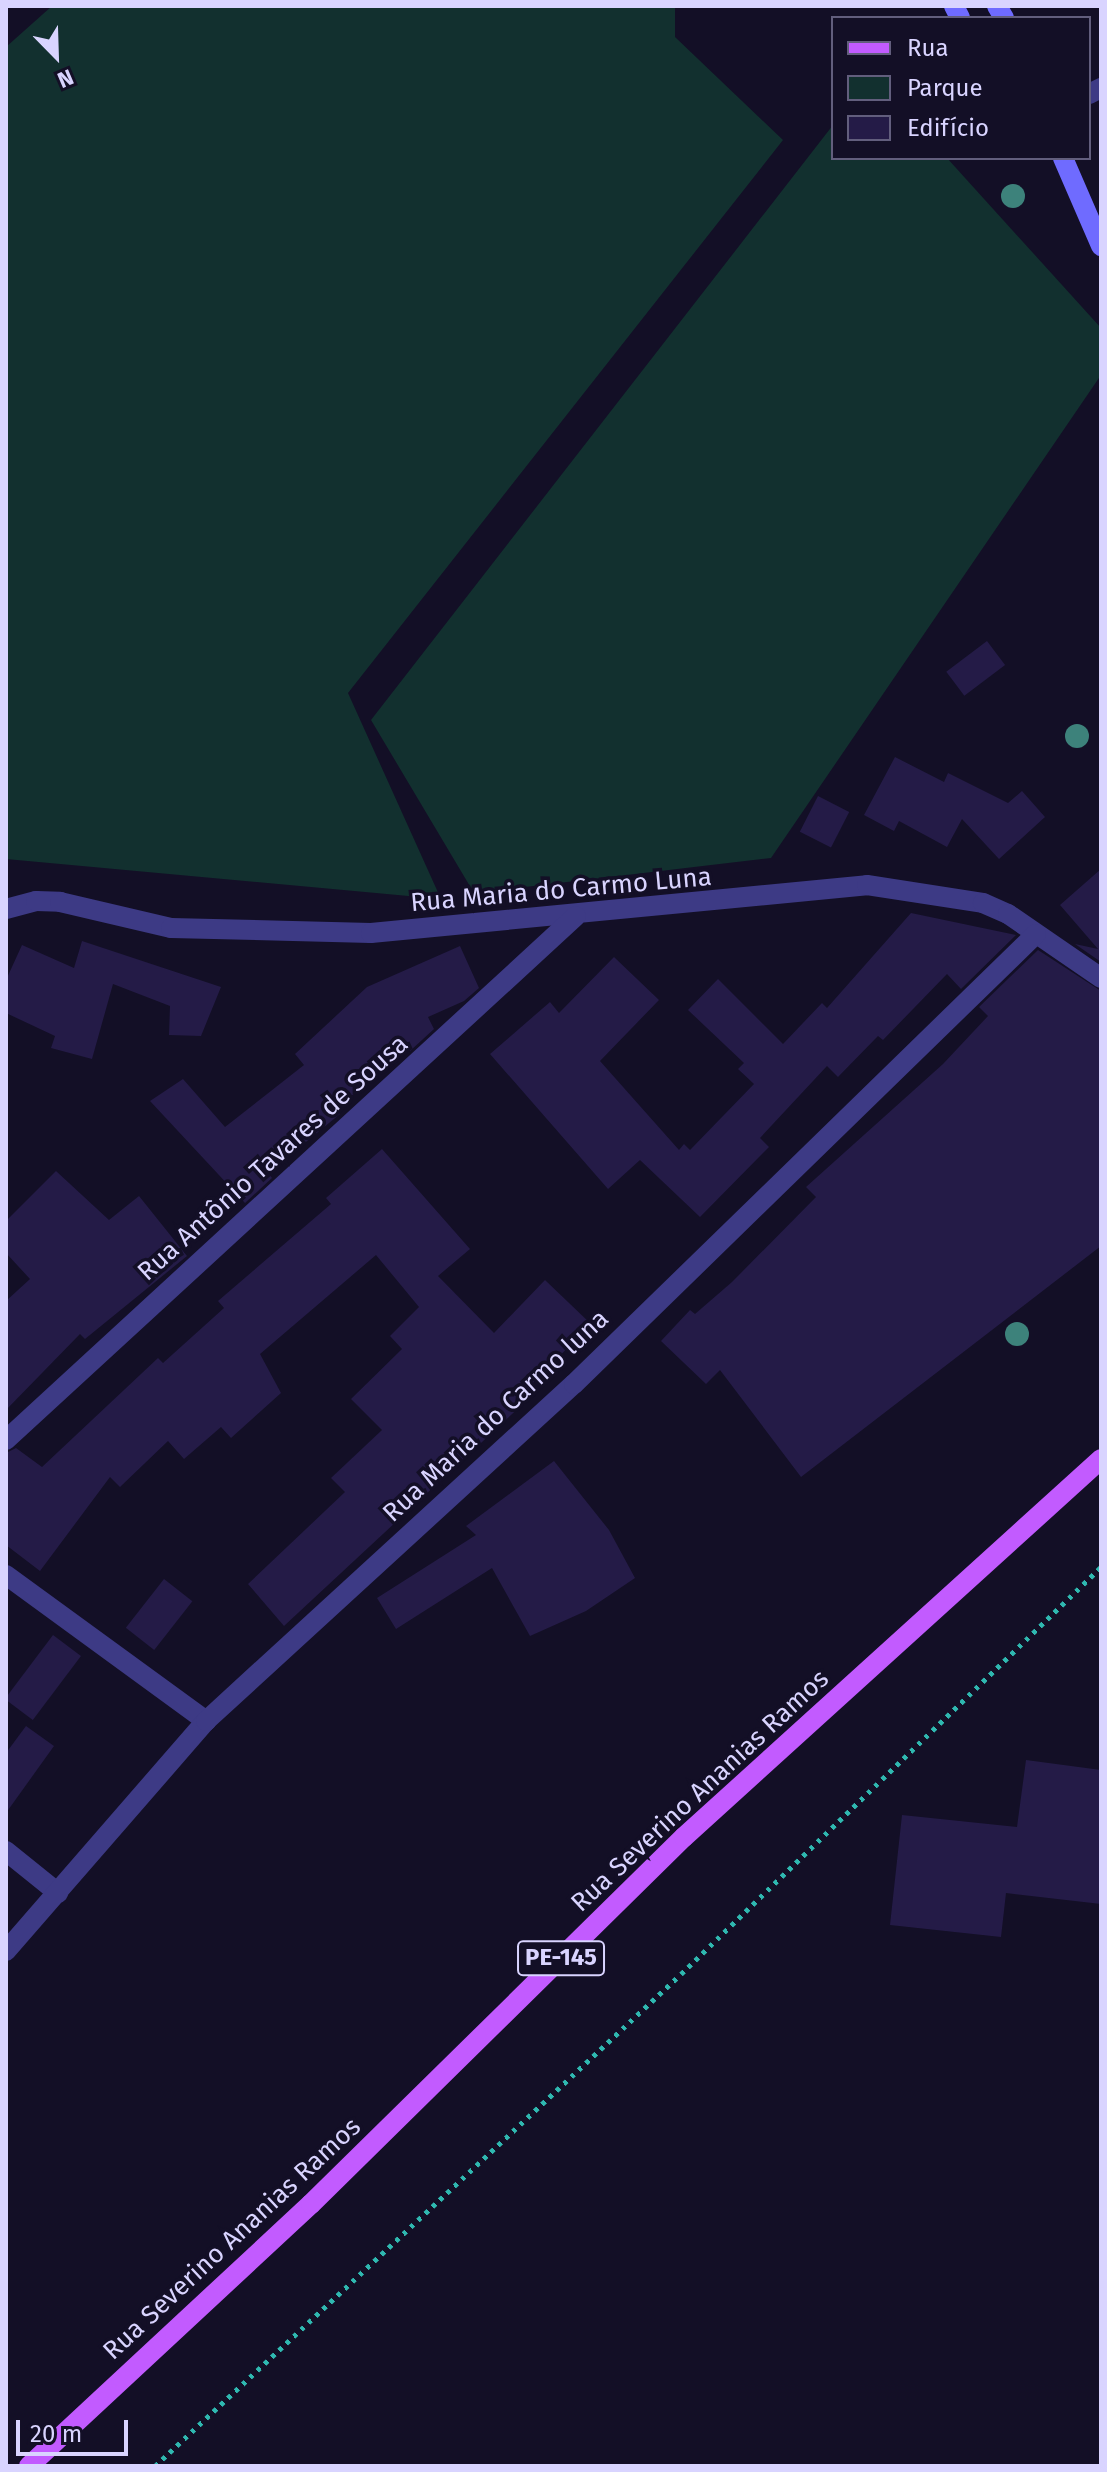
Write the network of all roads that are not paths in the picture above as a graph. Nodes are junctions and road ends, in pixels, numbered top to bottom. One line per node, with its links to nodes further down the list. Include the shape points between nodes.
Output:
1 (1060, 163): 2 (main road)
2 (1096, 225): 3 (main road)
3 (1101, 246)
4 (6, 909): 5 (street, Rua Maria do Carmo Luna, via 60,902 171,928 371,933)
5 (576, 916): 6 (street, Rua Maria do Carmo Luna, via 867,885 983,903); 8 (street, Rua Antônio Tavares de Sousa)
6 (1036, 934): 7 (street, Rua Maria do Carmo Luna); 11 (street, Rua Maria do Carmo luna, via 574,1384)
7 (1101, 978)
8 (6, 1440)
9 (1101, 1459): 15 (main road, Rua Severino Ananias Ramos / PE-145, via 684,1837 311,2204)
10 (6, 1575): 11 (street)
11 (206, 1721): 13 (street, Rua Maria do Carmo luna)
12 (6, 1851): 13 (street)
13 (58, 1893): 14 (street, Rua Maria do Carmo luna)
14 (6, 1951)
15 (29, 2466)

